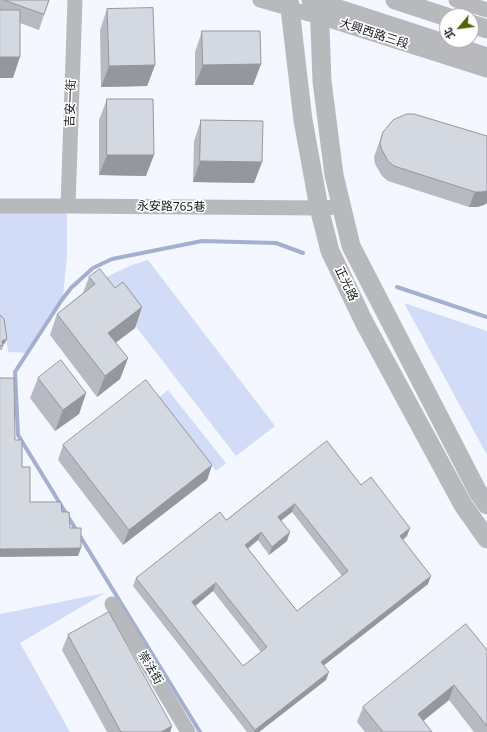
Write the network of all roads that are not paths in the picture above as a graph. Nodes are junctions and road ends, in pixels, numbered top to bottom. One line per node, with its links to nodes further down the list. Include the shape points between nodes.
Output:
1 (75, 0): 12 (street, 吉安一街)
2 (260, 0): 5 (street, 大興西路三段)
3 (395, 0): 8 (street)
4 (456, 0): 7 (street)
5 (290, 4): 6 (street, 大興西路三段); 14 (street, 正光路, via 304,120)
6 (317, 5): 9 (street, 大興西路三段); 10 (street, 大興西路三段); 13 (street, 正光路, via 322,81 334,175)
7 (487, 10)
8 (439, 14)
9 (487, 57)
10 (487, 70)
11 (0, 206): 12 (street, 永安路765巷)
12 (68, 206): 14 (street, 永安路765巷)
13 (341, 207): 14 (street, 永安路765巷); 15 (street, 正光路, via 350,246)
14 (319, 208): 16 (street, 正光路, via 330,251 364,322 463,505)
15 (487, 506)
16 (487, 538)
17 (112, 604): 18 (street, 崇法街)
18 (188, 732)

